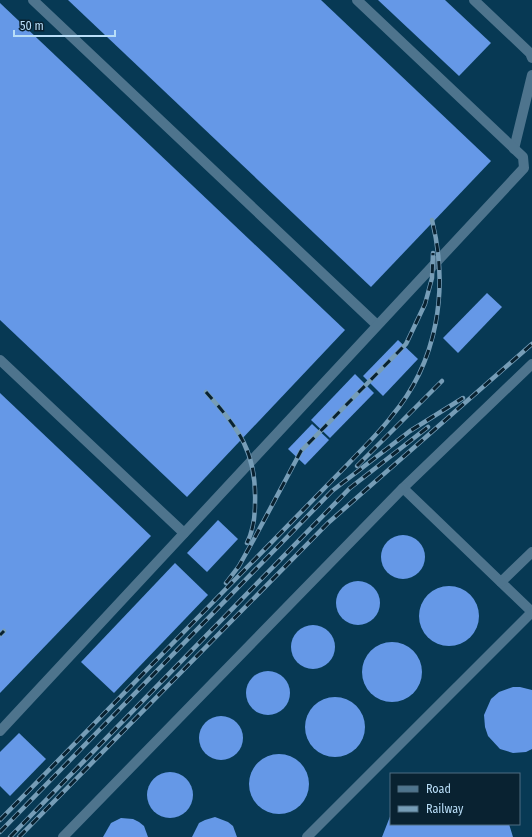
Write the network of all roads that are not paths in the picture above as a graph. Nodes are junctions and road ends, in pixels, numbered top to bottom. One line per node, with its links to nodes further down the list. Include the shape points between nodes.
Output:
1 (33, 0): 7 (lane)
2 (357, 0): 6 (lane)
3 (474, 0): 4 (lane, via 530,53)
4 (532, 58)
5 (532, 75): 6 (lane)
6 (514, 148): 7 (lane, via 523,157 524,168)
7 (377, 326): 11 (lane)
8 (0, 360): 11 (lane)
9 (532, 364): 10 (lane)
10 (404, 488): 13 (lane); 16 (lane)
11 (184, 533): 15 (lane)
12 (532, 552): 13 (lane)
13 (501, 582): 14 (lane)
14 (532, 612): 17 (lane)
15 (0, 731)
16 (63, 837)
17 (307, 837)

